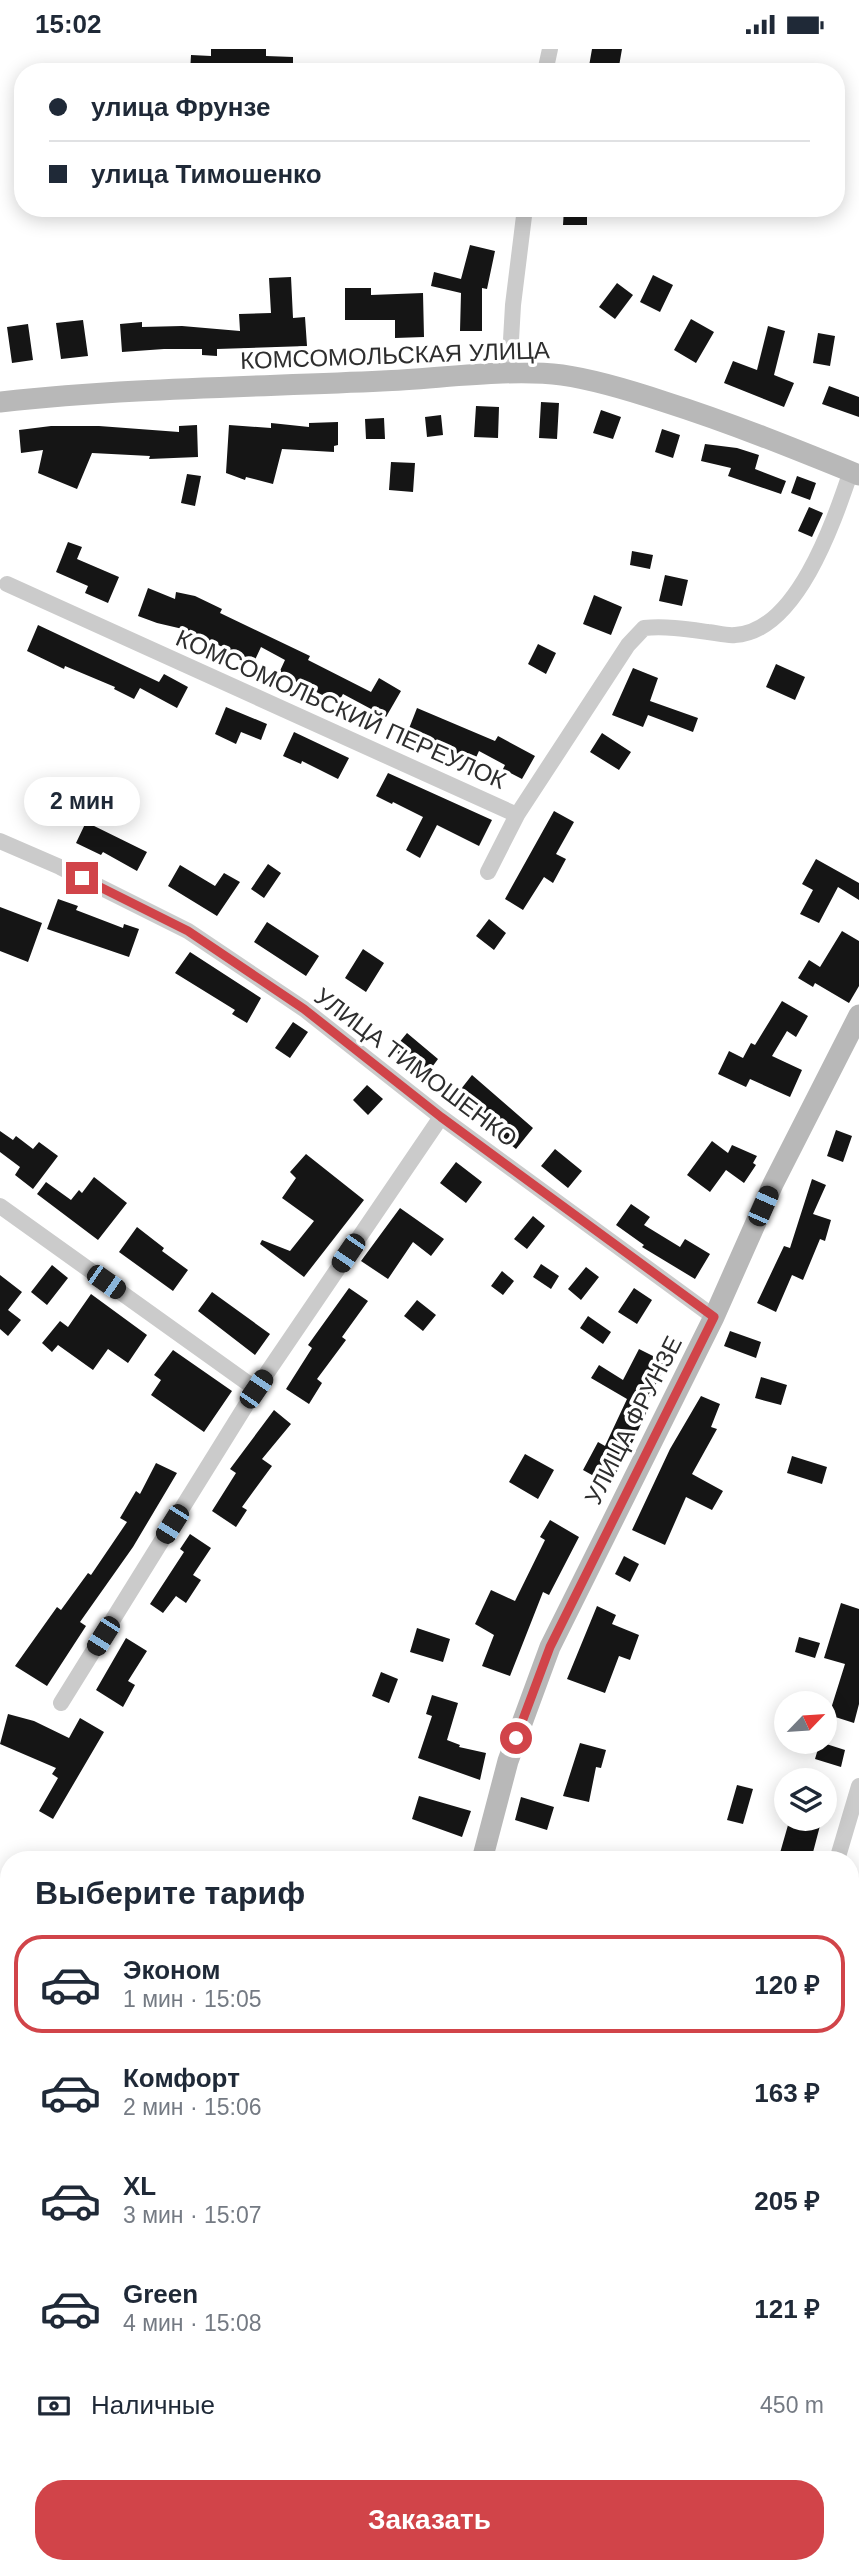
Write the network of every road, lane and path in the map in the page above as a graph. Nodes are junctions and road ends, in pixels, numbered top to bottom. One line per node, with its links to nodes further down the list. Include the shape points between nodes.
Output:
1 (524, 217): 2 (street)
2 (509, 375): 3 (street, КОМСОМОЛЬСКАЯ УЛИЦА, via 73,394); 4 (street, КОМСОМОЛЬСКАЯ УЛИЦА, via 561,375 627,390 767,437)
3 (0, 402)
4 (855, 473): 6 (street, КОМСОМОЛЬСКИЙ ПЕРЕУЛОК, via 811,568 788,604 757,631 734,636 667,626 644,628 628,645)
5 (8, 584): 6 (street, КОМСОМОЛЬСКИЙ ПЕРЕУЛОК)
6 (517, 815): 8 (street)
7 (0, 841): 10 (street, УЛИЦА ТИМОШЕНКО, via 188,931 304,1009)
8 (488, 872)
9 (859, 1015): 12 (street, УЛИЦА ФРУНЗЕ, via 773,1184)
10 (441, 1117): 12 (street, УЛИЦА ТИМОШЕНКО); 13 (street)
11 (0, 1206): 13 (street)
12 (714, 1317): 16 (street, УЛИЦА ФРУНЗЕ, via 550,1647 508,1761)
13 (256, 1389): 14 (street)
14 (61, 1703)
15 (859, 1786): 17 (street)
16 (484, 1851)
17 (840, 1851)

